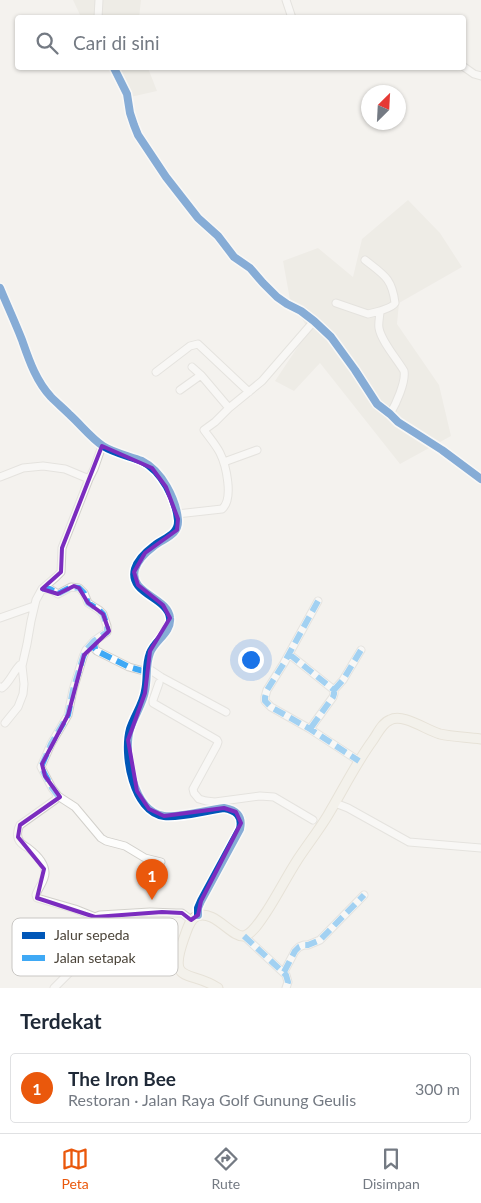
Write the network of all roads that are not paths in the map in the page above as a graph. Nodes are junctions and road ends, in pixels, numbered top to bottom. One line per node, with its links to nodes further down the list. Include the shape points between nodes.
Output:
1 (99, 0): 3 (street)
2 (286, 0): 4 (street)
3 (98, 15)
4 (291, 15)
5 (466, 69): 7 (street)
6 (115, 70): 12 (street, via 127,94 136,130 171,185 238,260 282,301)
7 (481, 76)
8 (365, 260): 11 (street, via 387,277 392,286 395,303)
9 (0, 288): 20 (street, via 41,384 51,398)
10 (336, 303): 11 (street, via 368,314)
11 (380, 311): 19 (street, via 380,331 405,375)
12 (314, 321): 17 (street, via 262,381); 19 (street, via 338,346 377,404)
13 (192, 367): 15 (street)
14 (156, 372): 17 (street, via 190,346 198,344)
15 (201, 375): 16 (street); 18 (street)
16 (180, 390)
17 (248, 392): 18 (street)
18 (229, 408): 22 (street, via 204,430)
19 (390, 414): 26 (street)
20 (102, 446): 25 (street); 27 (street, via 152,468 164,482)
21 (257, 450): 22 (street)
22 (224, 462): 27 (street, via 229,489 226,505 222,509)
23 (0, 470): 24 (street)
24 (4, 476): 25 (street, via 23,468 44,466 64,469)
25 (89, 479): 28 (street, via 62,548 61,572)
26 (481, 480)
27 (177, 514): 36 (street, via 177,530 146,553 134,572 138,585 163,605 170,618 170,624 150,651)
28 (42, 589): 30 (street); 32 (street, via 58,594 74,587 82,590 88,603 103,614 107,626 107,632)
29 (318, 601): 34 (street)
30 (34, 606): 31 (street); 35 (street)
31 (0, 618)
32 (94, 641): 36 (street, via 95,649 100,653 129,667); 45 (street, via 83,657 68,715 41,767)
33 (361, 650): 39 (street)
34 (289, 654): 39 (street); 42 (street, via 267,690 265,701)
35 (22, 664): 38 (street, via 6,685); 41 (street, via 23,694)
36 (147, 669): 40 (street); 48 (street, via 145,693 128,740 131,773 137,792 149,809 164,816)
37 (159, 683): 46 (street, via 153,703 218,742 194,786 194,793 206,802)
38 (0, 687)
39 (334, 690): 42 (street, via 333,697)
40 (226, 712)
41 (5, 723)
42 (310, 729): 44 (street)
43 (481, 739): 44 (main road, via 441,734 409,720 394,718 380,729)
44 (360, 761): 47 (main road)
45 (58, 796): 51 (street, via 75,807 100,838); 53 (street, via 20,825 18,831 20,842 37,856 44,869 45,877 36,897)
46 (232, 799): 48 (street); 49 (street, via 274,797)
47 (335, 803): 50 (street, via 409,842); 55 (main road, via 258,924)
48 (231, 809): 54 (street, via 240,817 240,829)
49 (313, 820)
50 (481, 848)
51 (161, 862)
52 (364, 895): 56 (street, via 320,940 299,947)
53 (95, 917): 54 (street, via 162,912 182,913)
54 (194, 918): 55 (main road, via 210,916); 59 (main road, via 180,952 178,967 184,974)
55 (244, 936): 56 (street)
56 (284, 972): 60 (street, via 288,982)
57 (66, 976): 58 (street)
58 (54, 988)
59 (218, 988)
60 (286, 988)

